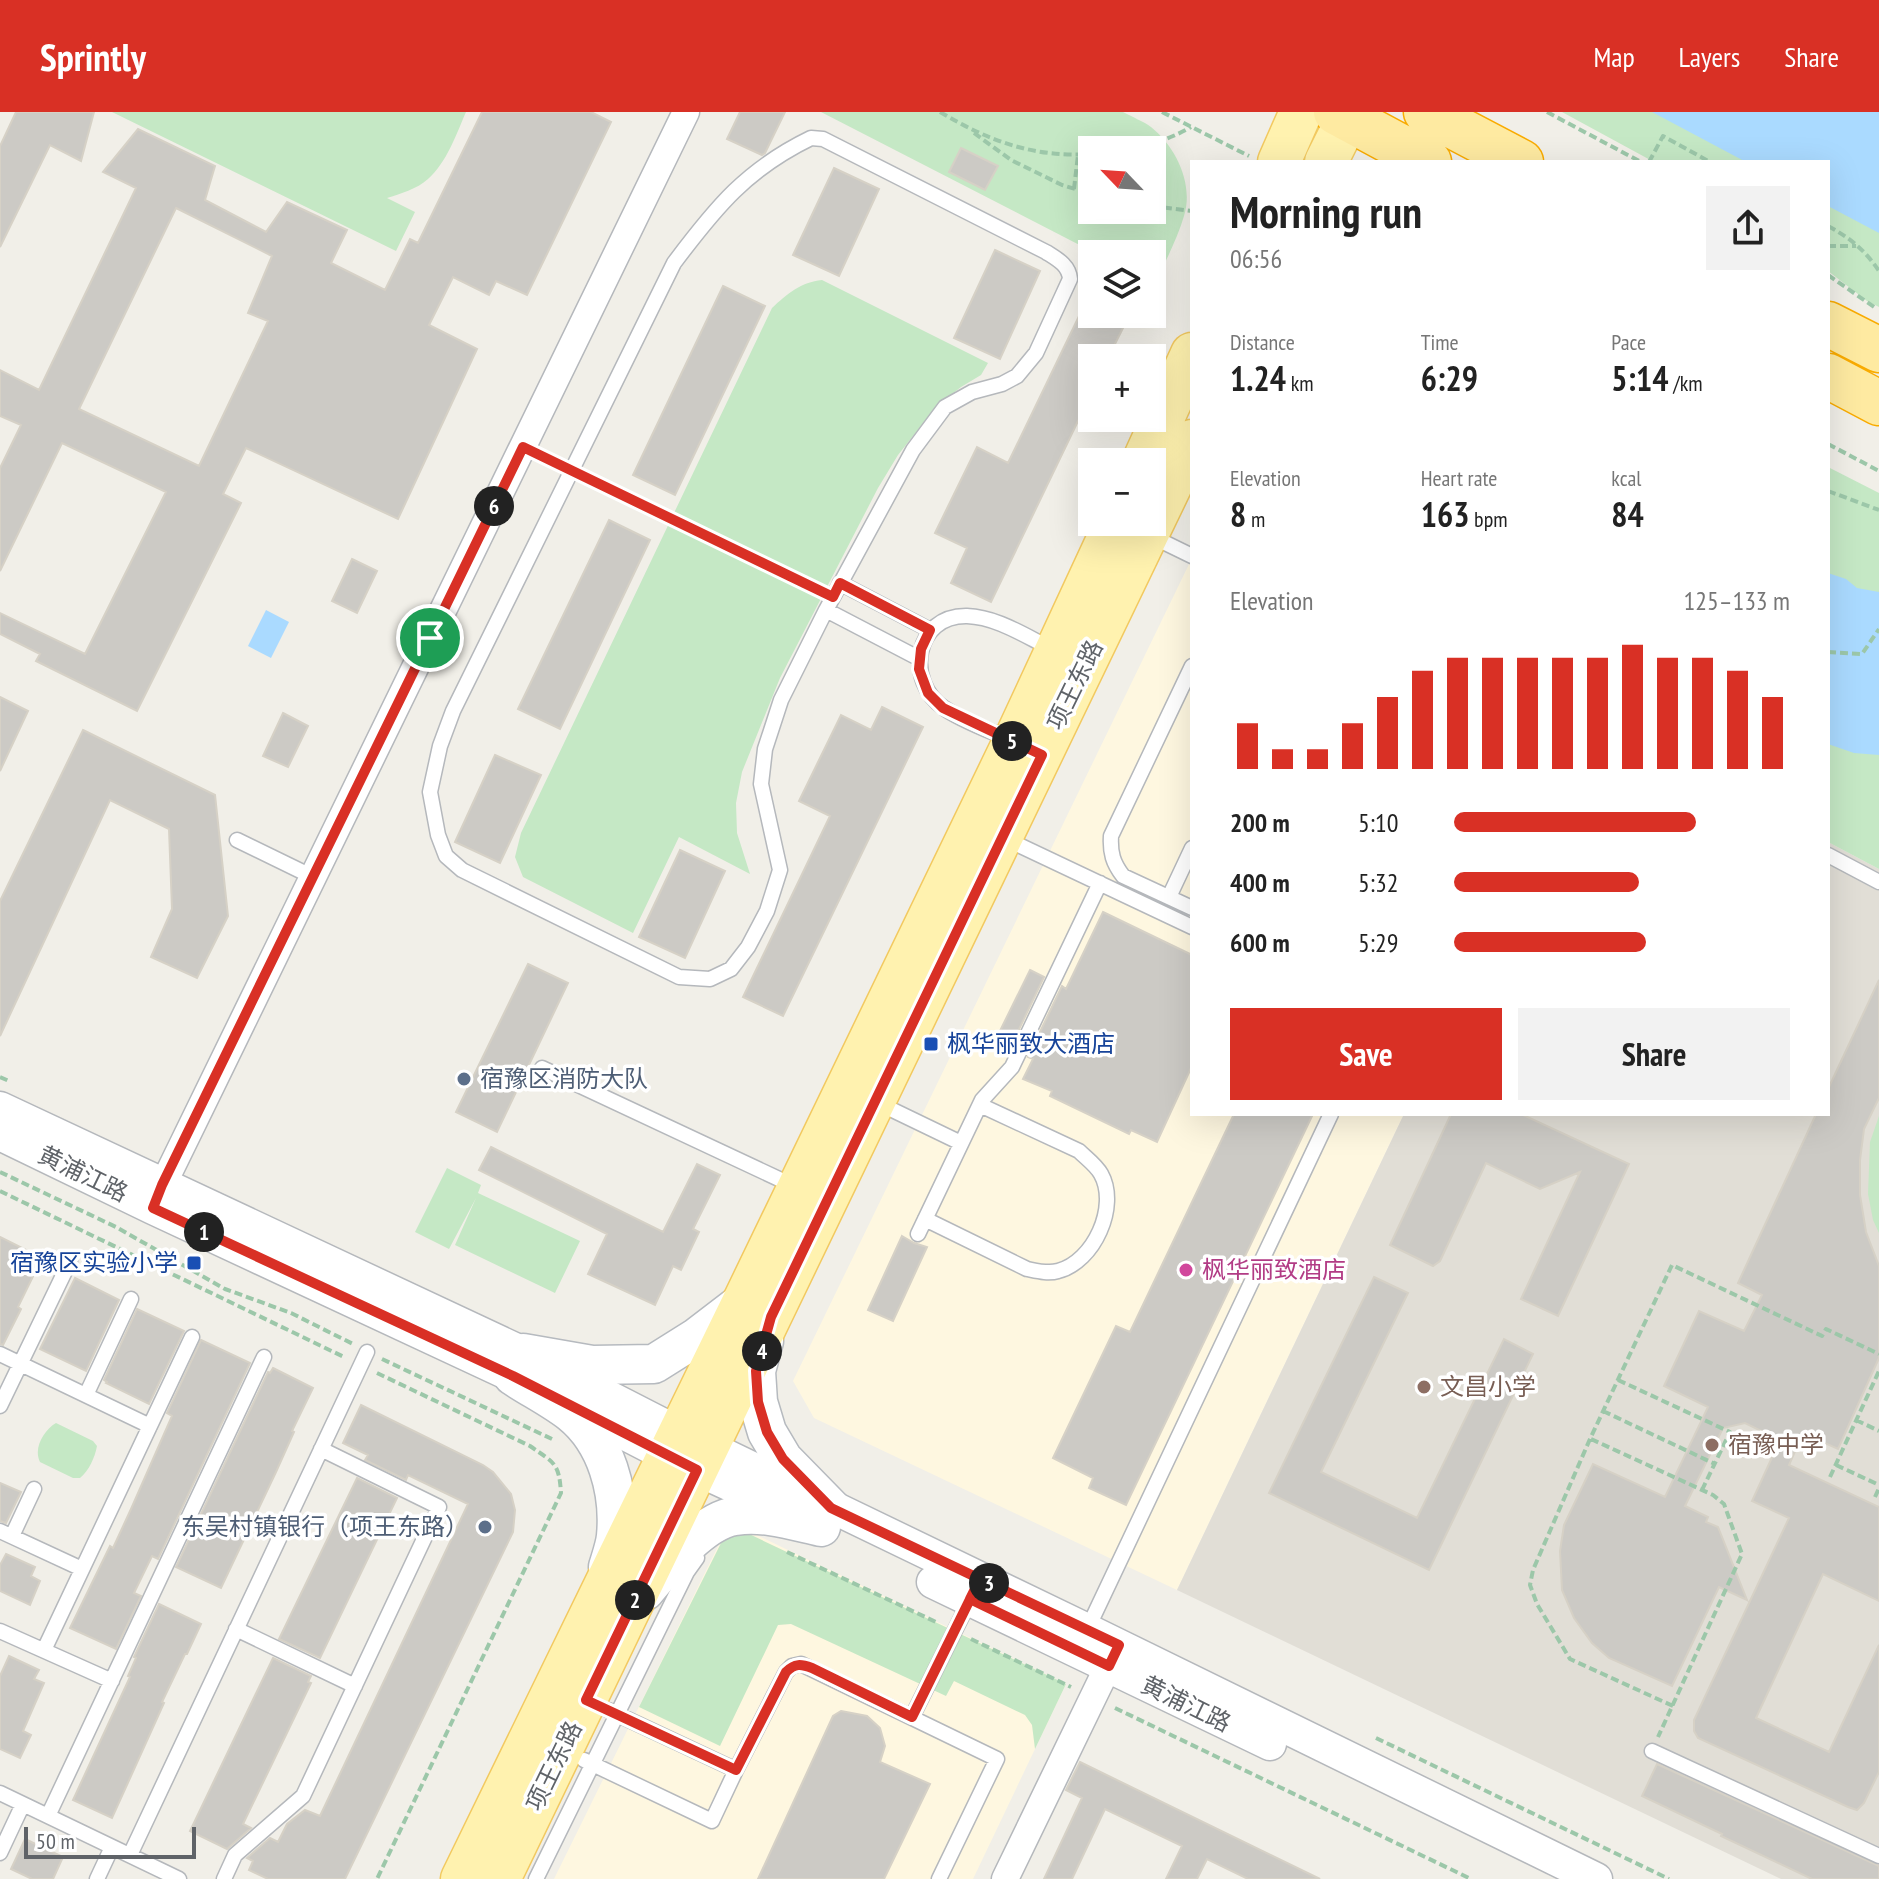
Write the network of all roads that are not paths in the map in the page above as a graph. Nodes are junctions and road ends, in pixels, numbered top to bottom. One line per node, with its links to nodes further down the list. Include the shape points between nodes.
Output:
1 (686, 112): 31 (street)
2 (1301, 112): 5 (main road)
3 (1426, 112): 8 (highway)
4 (1345, 114): 6 (main road); 7 (highway)
5 (1280, 160)
6 (1327, 160)
7 (1426, 160)
8 (1517, 160)
9 (1830, 325): 10 (highway)
10 (1879, 350)
11 (1190, 358): 15 (main road)
12 (1830, 377): 13 (highway)
13 (1879, 403)
14 (1190, 444): 16 (main road, 项王东路)
15 (1149, 448)
16 (1166, 479)
17 (1128, 536): 24 (main road, 项王东路)
18 (1149, 536): 19 (lane)
19 (1190, 555)
20 (840, 583): 21 (lane); 21 (lane, via 913,450 945,407 1017,376 1036,353 1070,279 1069,270 1046,252 823,139 811,138 783,151 740,183 674,263 453,711 430,792 446,856 462,870 679,977 710,979 731,969 767,911 780,870 761,784 765,749 781,700); 22 (lane)
21 (829, 604): 23 (lane)
22 (930, 630): 23 (lane); 24 (lane, via 965,616 990,620)
23 (920, 659): 26 (lane, via 928,693 943,708)
24 (1071, 659): 26 (main road, 项王东路)
25 (1190, 670): 34 (lane, via 1111,836 1110,853 1123,876)
26 (1028, 748): 27 (main road, 项王东路); 38 (main road, 项王东路)
27 (1002, 837): 33 (lane); 38 (main road, 项王东路)
28 (237, 840): 31 (lane)
29 (1190, 852): 34 (lane)
30 (1830, 856): 32 (lane)
31 (313, 877): 45 (street)
32 (1879, 882)
33 (1100, 883): 36 (lane); 39 (lane, via 1012,1067)
34 (1169, 897): 35 (lane)
35 (1190, 907)
36 (1190, 926)
37 (542, 1068): 44 (lane)
38 (861, 1095): 43 (lane); 44 (main road, 项王东路)
39 (980, 1105): 43 (lane); 46 (lane, via 1079,1151 1092,1163 1106,1187 1103,1224 1083,1256 1057,1272 1044,1272 1027,1269)
40 (0, 1108): 45 (street, 黄浦江路)
41 (1330, 1116): 70 (lane)
42 (0, 1134): 45 (street, 黄浦江路)
43 (961, 1143): 46 (lane)
44 (813, 1194): 50 (main road, 项王东路)
45 (157, 1197): 56 (street, 黄浦江路)
46 (925, 1219): 47 (lane)
47 (918, 1234)
48 (70, 1261): 55 (lane)
49 (131, 1299): 57 (lane)
50 (758, 1309): 56 (main road, via 654,1364); 61 (main road, 项王东路); 63 (main road, via 758,1402 767,1432)
51 (192, 1337): 59 (lane)
52 (367, 1352): 60 (lane)
53 (0, 1354): 55 (lane)
54 (264, 1357): 74 (lane)
55 (20, 1364): 57 (lane); 58 (lane)
56 (518, 1365): 61 (street, 黄浦江路); 68 (main road, via 593,1436 608,1465 615,1497)
57 (86, 1395): 59 (lane)
58 (0, 1406)
59 (150, 1426): 66 (lane)
60 (321, 1449): 69 (lane); 75 (lane, via 439,1507)
61 (688, 1452): 63 (street, 黄浦江路); 68 (main road, 项王东路)
62 (34, 1489): 65 (lane)
63 (826, 1518): 67 (street, 黄浦江路); 68 (main road, via 753,1515 721,1520)
64 (730, 1525): 76 (lane, via 704,1547)
65 (6, 1533): 66 (lane)
66 (82, 1569): 72 (lane)
67 (975, 1589): 70 (street, 黄浦江路); 73 (street, 黄浦江路); 77 (lane)
68 (616, 1600): 76 (main road, 项王东路); 91 (main road, 项王东路)
69 (236, 1629): 75 (lane); 86 (lane)
70 (1087, 1630): 73 (street, 黄浦江路)
71 (0, 1631): 72 (lane)
72 (44, 1650): 74 (lane)
73 (1114, 1656): 95 (street); 96 (street, 黄浦江路); 97 (street, 黄浦江路)
74 (112, 1681): 83 (lane)
75 (355, 1686): 90 (lane, via 303,1796 235,1855)
76 (601, 1707): 79 (main road, 项王东路); 80 (lane)
77 (912, 1717): 80 (lane, via 812,1668 792,1666); 94 (lane, via 997,1759)
78 (1654, 1746): 87 (lane)
79 (577, 1757): 80 (lane, via 712,1821); 92 (main road, 项王东路); 93 (lane)
80 (736, 1770)
81 (0, 1793): 82 (lane)
82 (23, 1804): 83 (lane); 85 (lane)
83 (48, 1816): 84 (lane)
84 (112, 1847): 86 (lane); 88 (lane)
85 (0, 1853)
86 (130, 1855): 89 (lane)
87 (1879, 1856)
88 (97, 1879)
89 (179, 1879)
90 (224, 1879)
91 (462, 1879)
92 (499, 1879)
93 (536, 1879)
94 (939, 1879)
95 (1005, 1879)
96 (1550, 1879)
97 (1596, 1879)

